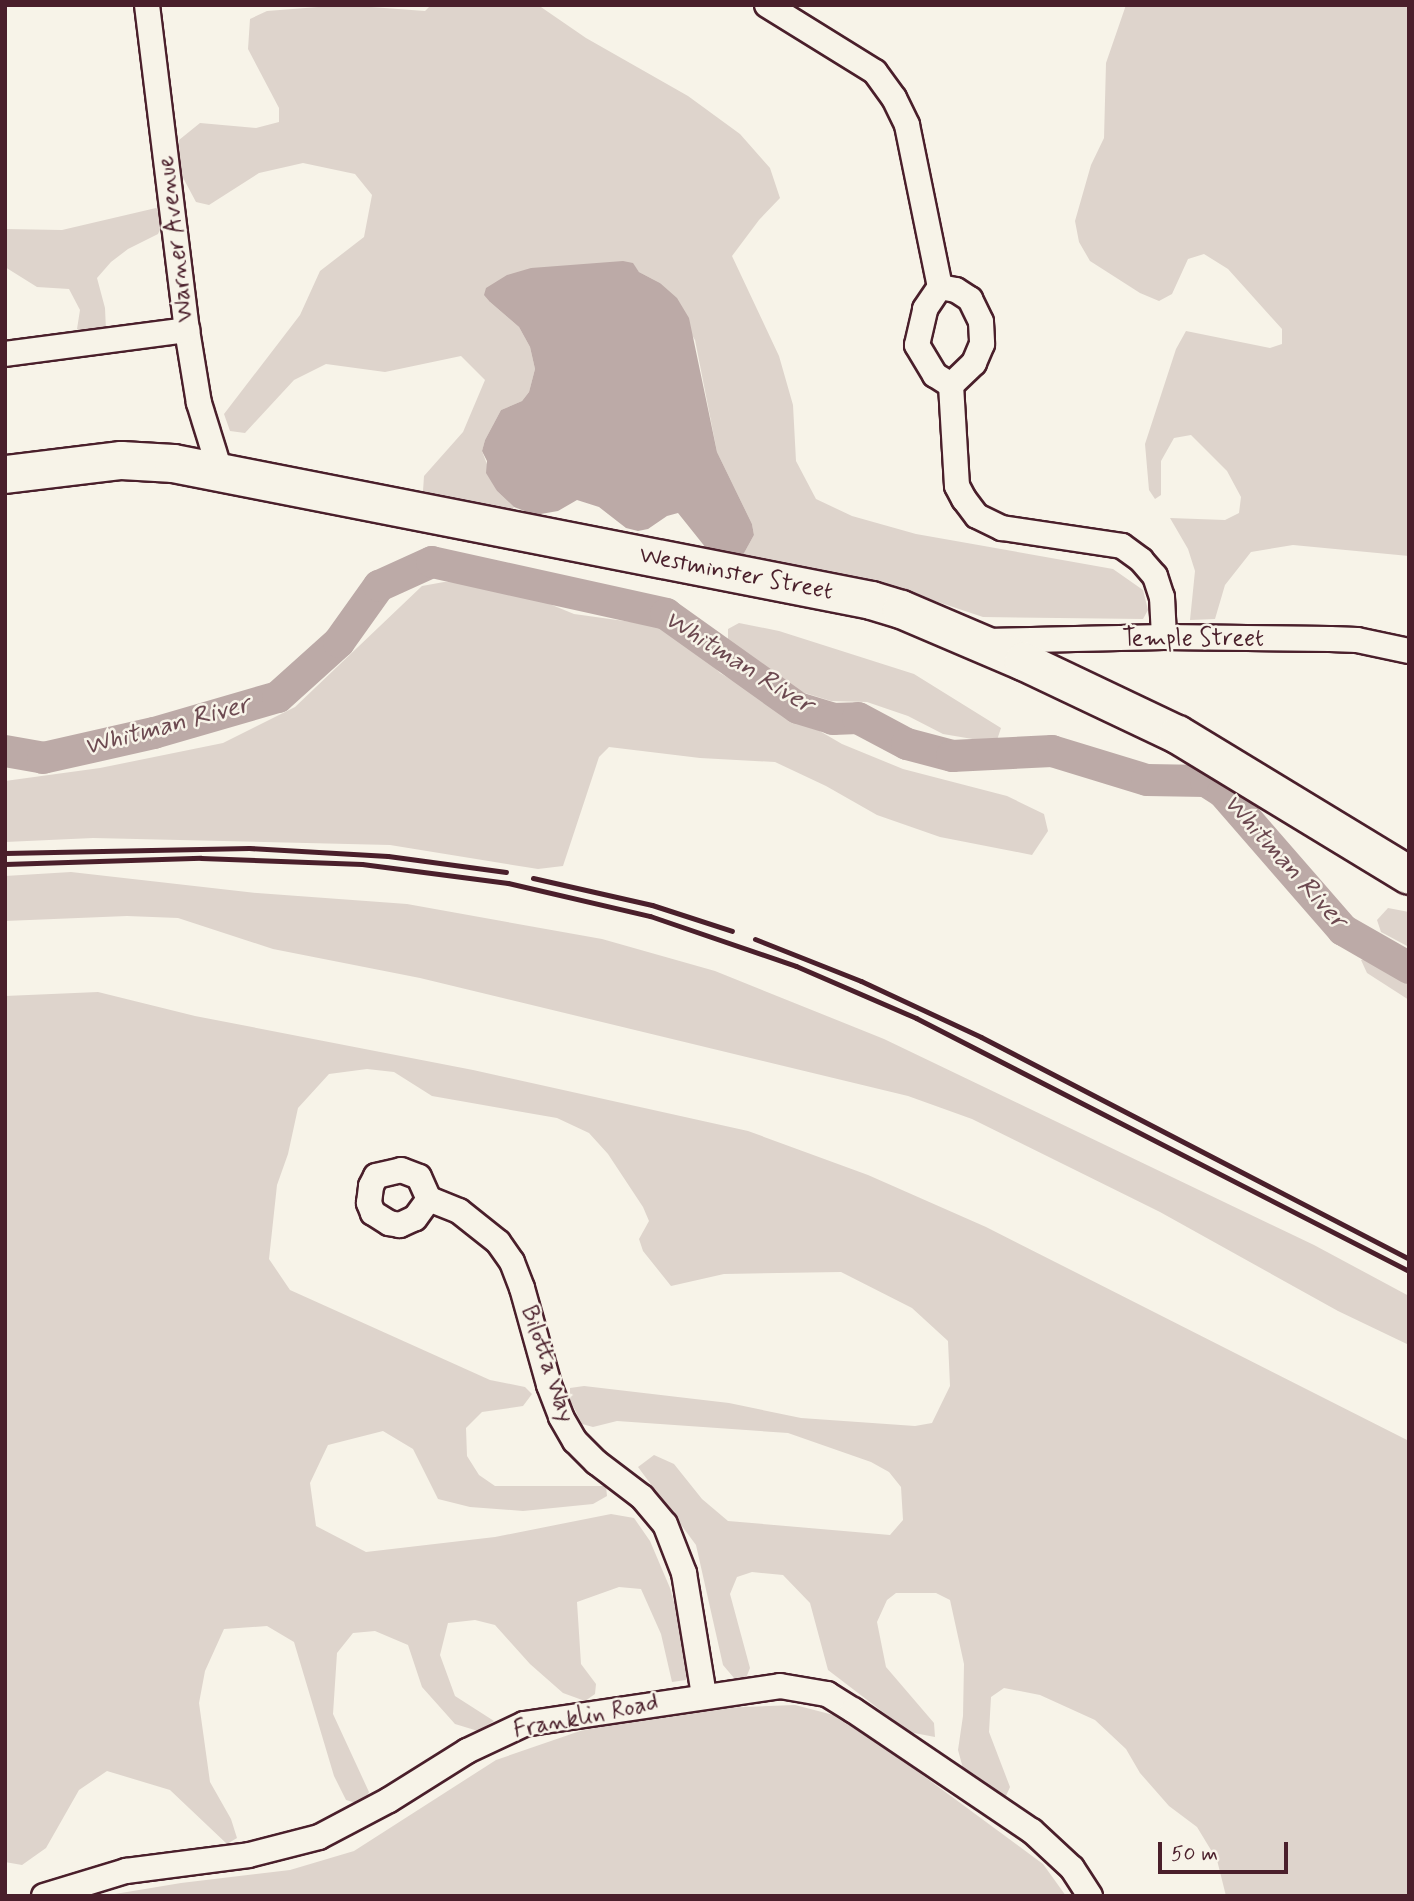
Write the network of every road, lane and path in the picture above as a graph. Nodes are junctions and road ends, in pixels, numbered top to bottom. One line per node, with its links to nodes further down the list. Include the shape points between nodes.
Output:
1 (147, 5): 4 (street, Warner Avenue)
2 (767, 5): 3 (street, via 875,72 894,98 906,125)
3 (940, 287): 6 (street, via 925,309 917,345 934,375); 6 (street, via 970,299 981,322 982,344 974,363)
4 (187, 330): 5 (street); 7 (street, Warner Avenue, via 199,403)
5 (5, 354)
6 (951, 385): 9 (street, via 957,486 977,516 1002,528 1122,547 1154,576 1162,597)
7 (220, 471): 8 (highway, Westminster Street, via 128,460); 10 (highway, Westminster Street, via 871,600)
8 (5, 474)
9 (1164, 637): 10 (street, Temple Street); 11 (street, Temple Street, via 1357,640)
10 (975, 641): 12 (highway, Westminster Street, via 1194,743)
11 (1409, 651)
12 (1409, 875)
13 (429, 1199): 14 (street, Bilotta Way, via 459,1211 498,1242 512,1262 549,1385 575,1441 642,1497 665,1524 684,1573)
14 (704, 1695): 15 (street, Franklin Road, via 513,1727 319,1837 250,1854 126,1871); 16 (street, Franklin Road, via 780,1686 832,1696 1032,1831 1072,1868)
15 (44, 1896)
16 (1090, 1896)

